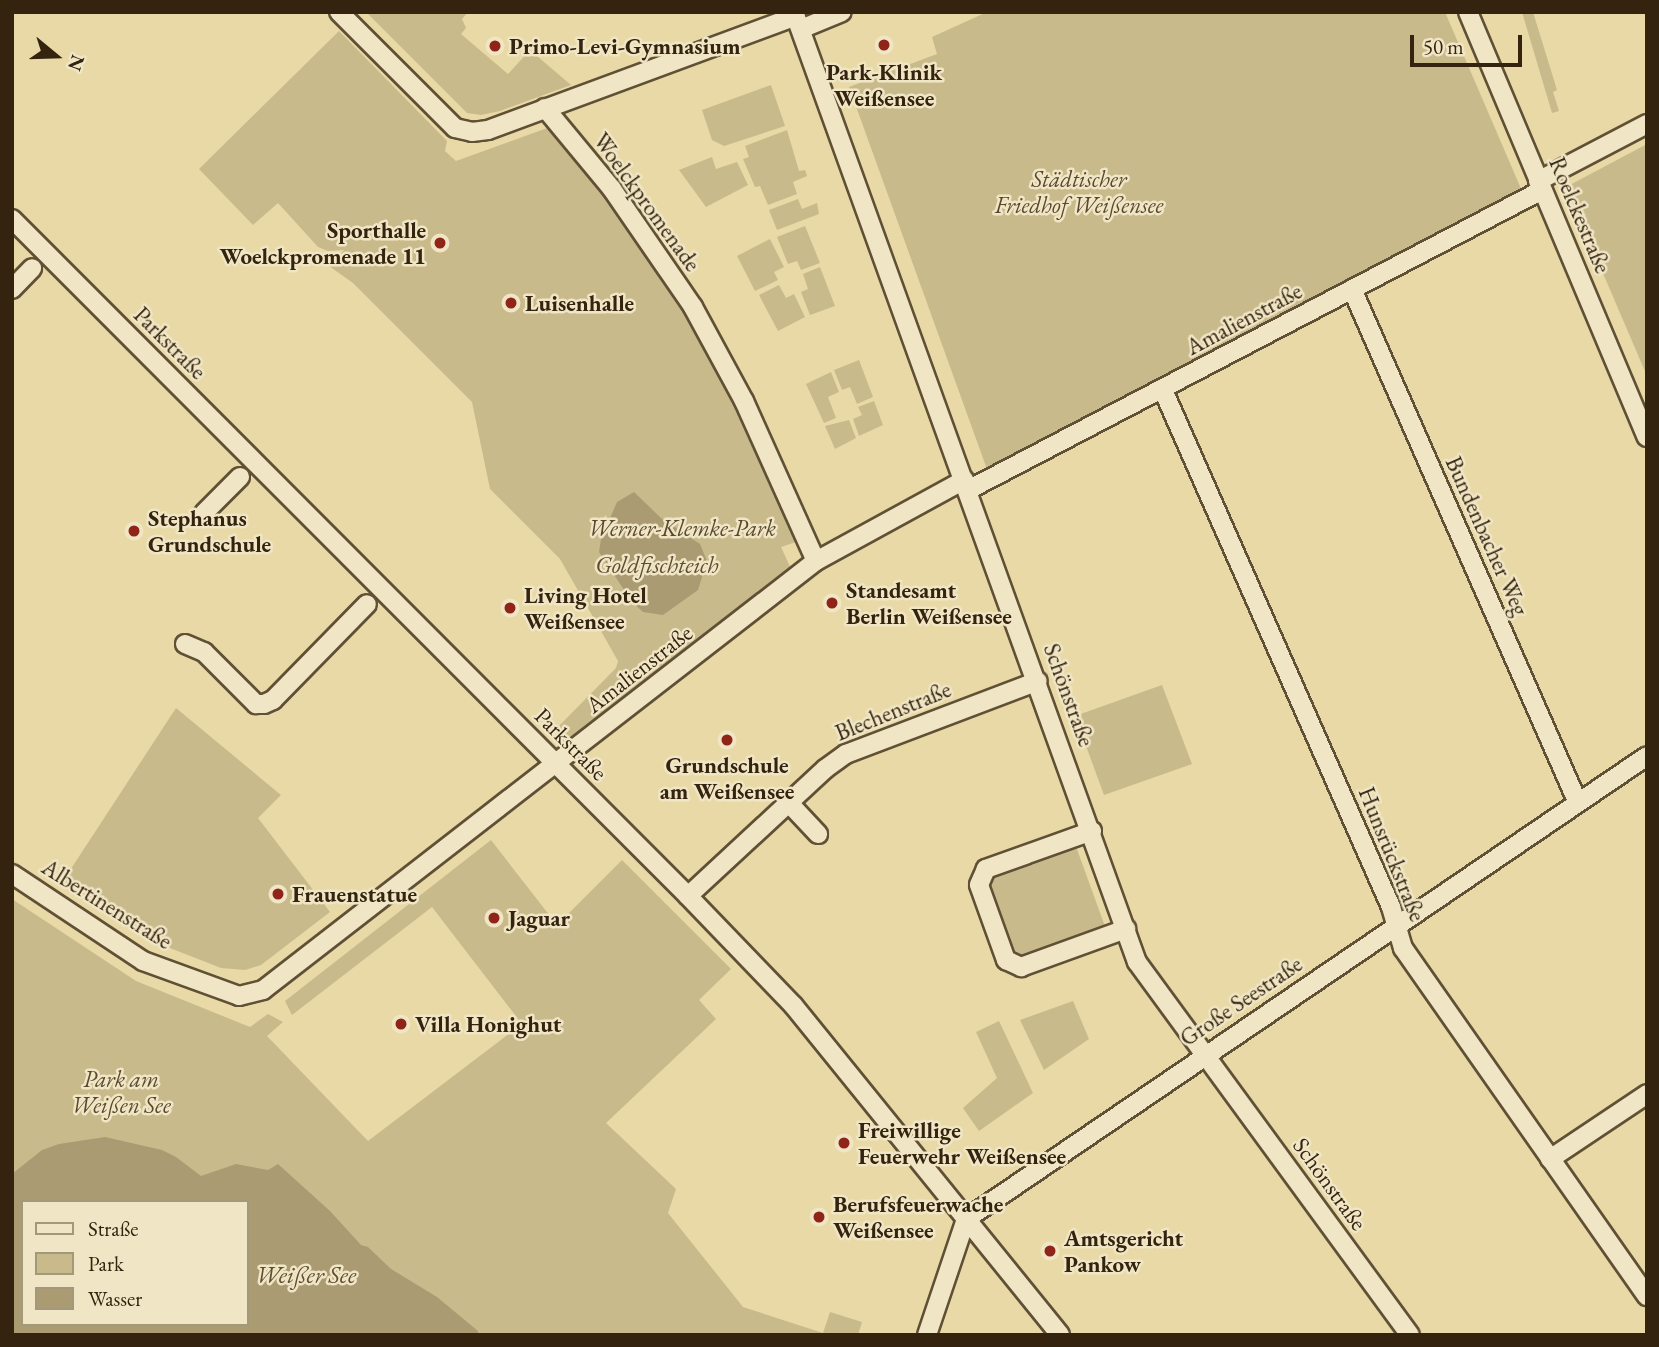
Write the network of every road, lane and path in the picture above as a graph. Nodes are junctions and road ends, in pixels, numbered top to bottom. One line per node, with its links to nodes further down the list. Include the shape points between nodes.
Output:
1 (339, 12): 5 (street, via 455,128 488,130)
2 (842, 12): 4 (street)
3 (1468, 12): 7 (street, Roelckestraße)
4 (797, 19): 5 (street); 15 (street, Schönstraße)
5 (545, 108): 17 (street, Woelckpromenade, via 612,189 693,307 744,401)
6 (1647, 124): 7 (street, Amalienstraße)
7 (1540, 185): 11 (street, Amalienstraße); 13 (street, Roelckestraße)
8 (12, 219): 22 (street, Parkstraße)
9 (32, 268): 10 (street)
10 (12, 289)
11 (1352, 289): 12 (street, Amalienstraße); 24 (street, Bundenbacher Weg)
12 (1163, 390): 15 (street, Amalienstraße); 29 (street, Hunsrückstraße, via 1391,907)
13 (1647, 437)
14 (240, 477): 16 (street)
15 (966, 485): 17 (street, Amalienstraße); 20 (street, Schönstraße)
16 (204, 513)
17 (816, 561): 22 (street, Amalienstraße)
18 (367, 604): 19 (street, via 264,704 256,704 204,652)
19 (185, 643)
20 (1038, 681): 23 (street, Blechenstraße, via 846,754); 25 (street, Schönstraße)
21 (1647, 757): 24 (street, Große Seestraße)
22 (556, 765): 28 (street, Parkstraße); 31 (street, Amalienstraße, via 263,990 239,996)
23 (788, 802): 26 (street); 28 (street, Blechenstraße)
24 (1578, 803): 29 (street, Große Seestraße)
25 (1092, 831): 30 (street, Schönstraße); 30 (street, via 986,869 979,885 1006,960 1021,967)
26 (818, 834)
27 (12, 874): 31 (street, Albertinenstraße, via 143,961)
28 (688, 896): 35 (street, Parkstraße, via 793,1005)
29 (1395, 926): 32 (street, Große Seestraße); 34 (street, Hunsrückstraße, via 1403,948)
30 (1126, 929): 32 (street, Schönstraße, via 1138,962)
31 (217, 990)
32 (1206, 1055): 35 (street, Große Seestraße); 39 (street, Schönstraße)
33 (1647, 1094): 34 (street)
34 (1550, 1159): 36 (street, Hunsrückstraße)
35 (966, 1219): 37 (street); 38 (street, Parkstraße)
36 (1647, 1296)
37 (927, 1335)
38 (1060, 1335)
39 (1410, 1335)

